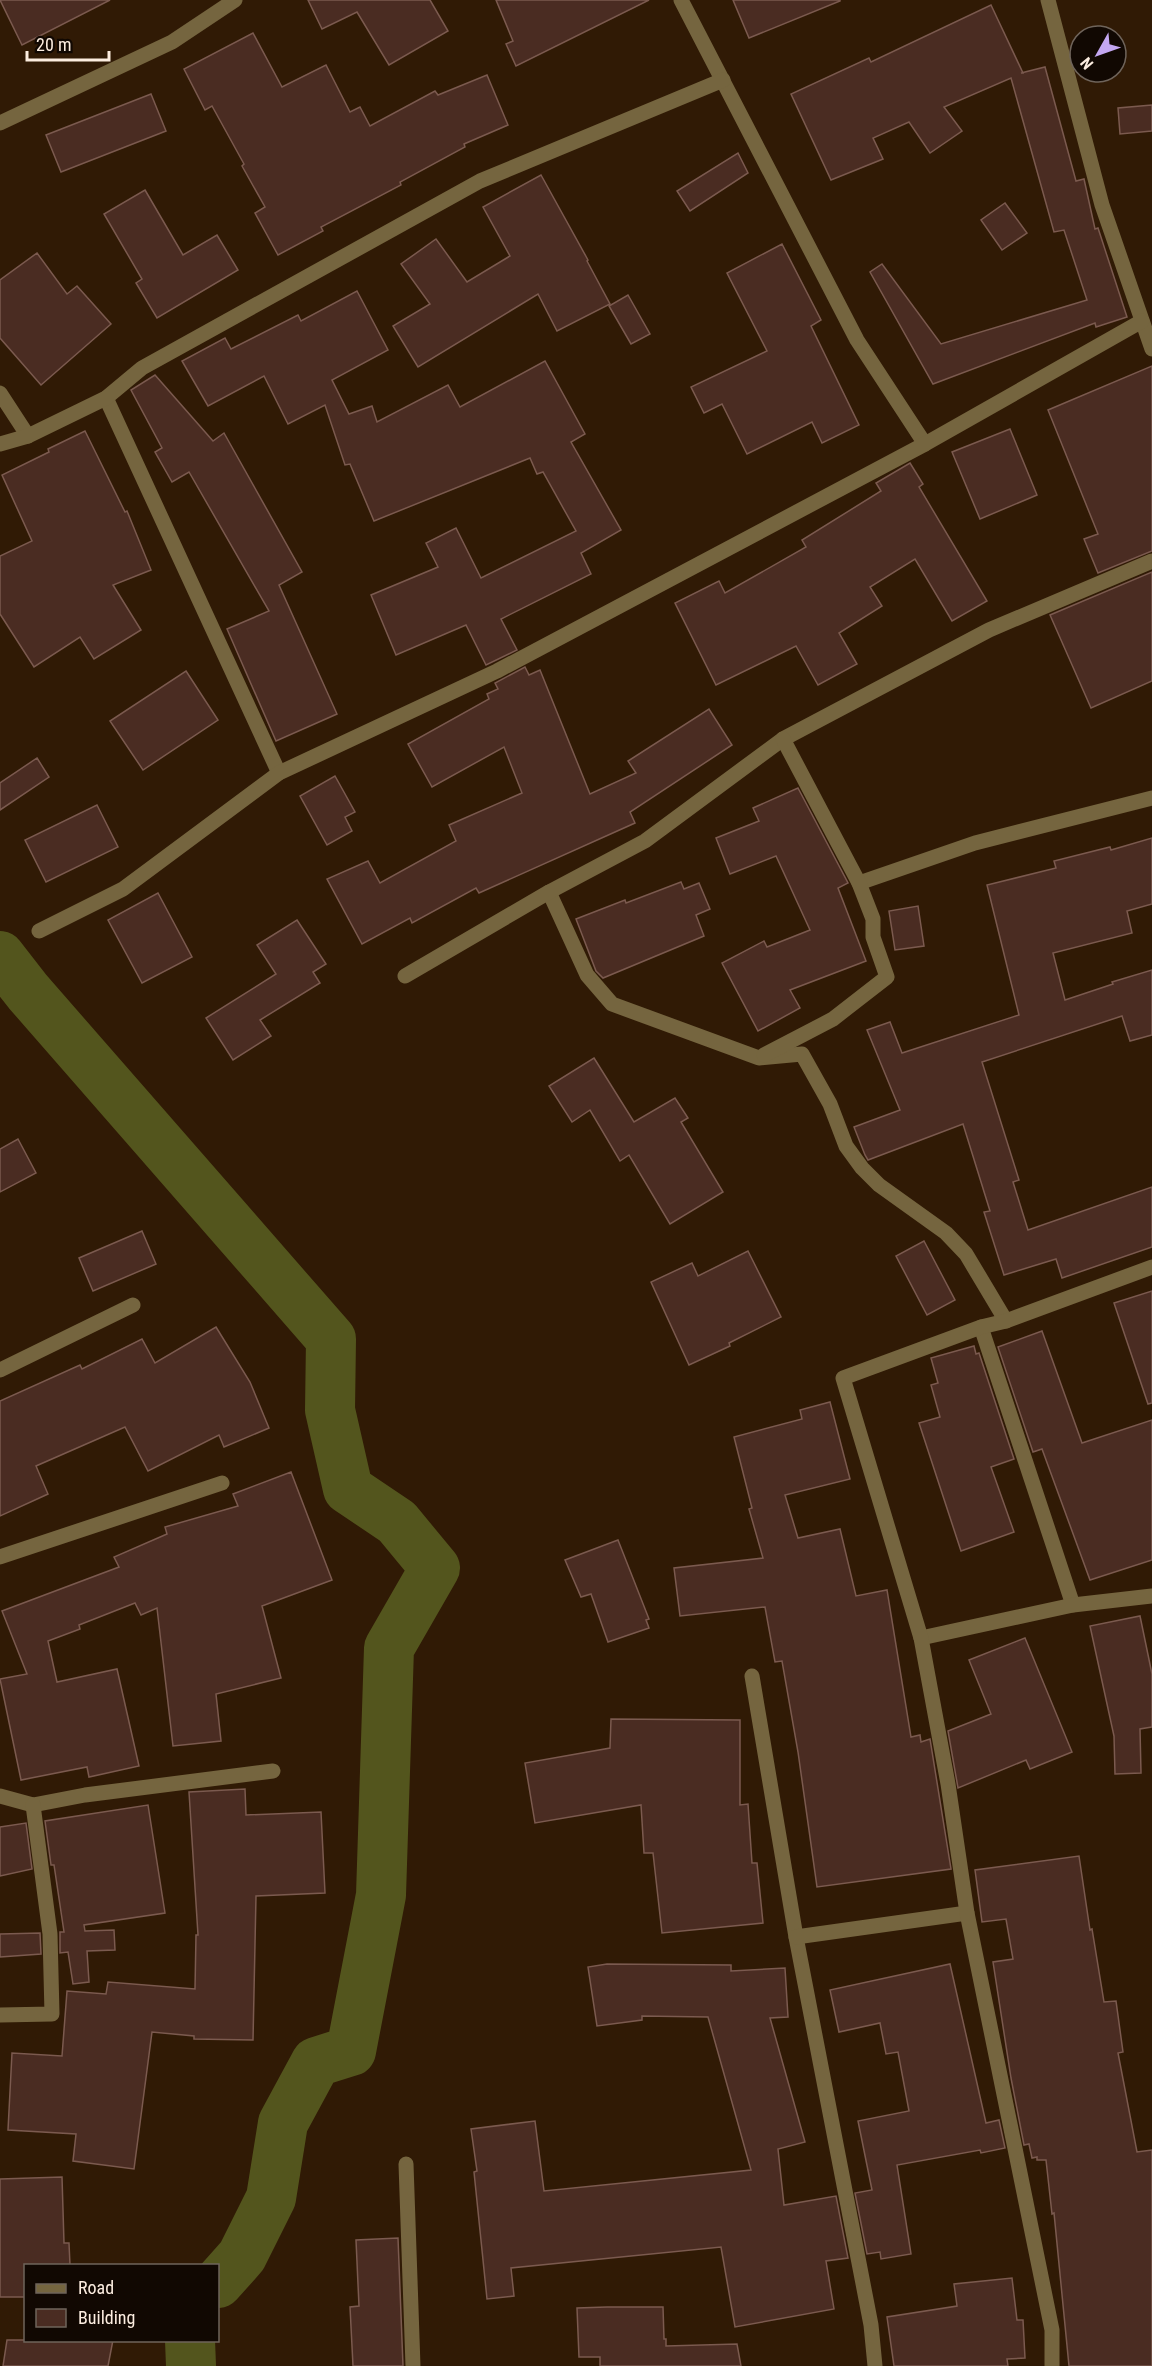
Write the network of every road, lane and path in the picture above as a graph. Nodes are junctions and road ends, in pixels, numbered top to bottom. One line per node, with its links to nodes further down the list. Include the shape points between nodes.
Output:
1 (235, 0): 5 (street, via 172,42)
2 (681, 0): 4 (street)
3 (1048, 0): 6 (street, via 1102,205)
4 (723, 80): 9 (street, via 480,181 142,368); 12 (street, via 857,340)
5 (0, 123)
6 (1142, 321): 7 (street); 12 (street)
7 (1152, 349)
8 (0, 393): 10 (street)
9 (106, 398): 10 (street); 15 (street)
10 (28, 436): 11 (street)
11 (0, 444)
12 (925, 444): 15 (street, via 497,671)
13 (1152, 561): 14 (street, via 989,630)
14 (783, 739): 17 (street); 18 (street, via 645,841)
15 (279, 773): 19 (street, via 123,889)
16 (1152, 798): 17 (street, via 975,843)
17 (859, 883): 21 (street, via 873,919 873,937 887,977 833,1019)
18 (549, 892): 20 (street); 21 (street, via 587,975 612,1004)
19 (39, 931)
20 (405, 976)
21 (759, 1058): 24 (street, via 802,1054 830,1104 846,1146 862,1168 879,1185 946,1233 966,1254)
22 (1152, 1267): 24 (street)
23 (133, 1305): 26 (street)
24 (1006, 1321): 25 (street)
25 (981, 1327): 30 (street); 31 (street, via 843,1378)
26 (0, 1370)
27 (222, 1483): 28 (street)
28 (0, 1557)
29 (1152, 1596): 30 (street)
30 (1072, 1605): 31 (street)
31 (921, 1638): 36 (street)
32 (752, 1676): 37 (street)
33 (273, 1771): 35 (street)
34 (0, 1796): 35 (street)
35 (33, 1805): 38 (street, via 50,1934 52,2014)
36 (967, 1913): 37 (street); 42 (street, via 1052,2330)
37 (796, 1937): 41 (street, via 871,2325)
38 (0, 2015)
39 (406, 2164): 40 (street)
40 (413, 2366)
41 (875, 2366)
42 (1052, 2366)

